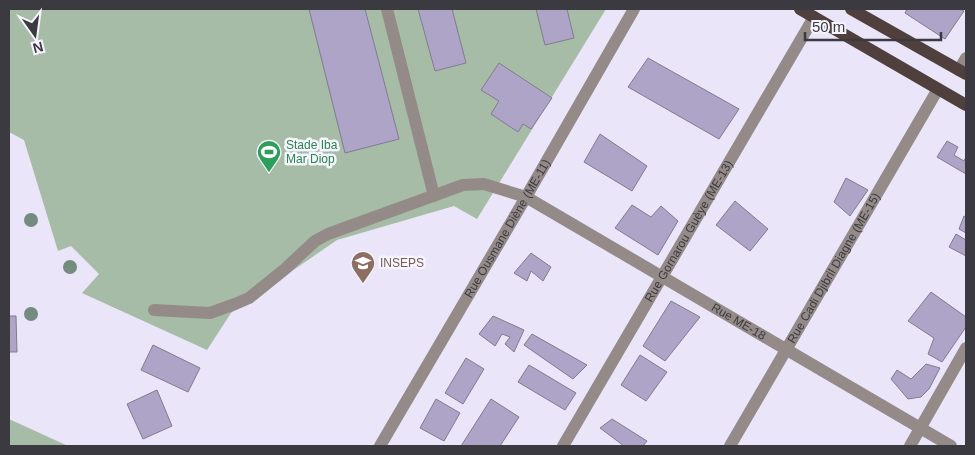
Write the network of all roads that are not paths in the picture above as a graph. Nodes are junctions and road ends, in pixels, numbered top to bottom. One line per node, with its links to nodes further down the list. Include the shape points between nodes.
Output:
1 (386, 9): 10 (street)
2 (634, 9): 11 (street, Rue Ousmane Diène (ME-11))
3 (800, 9): 5 (main road)
4 (851, 9): 7 (main road)
5 (814, 17): 8 (main road); 12 (street, Rue Gornarou Guèye (ME-13))
6 (966, 58): 7 (street)
7 (963, 72)
8 (938, 89): 9 (main road); 15 (street, Rue Cadi Djibril Diagne (ME-15))
9 (966, 105)
10 (434, 196): 11 (street, Rue ME-18, via 463,185 484,184); 13 (street, Rue ME-18, via 315,241 249,298 210,313)
11 (526, 198): 12 (street, Rue ME-18); 17 (street, Rue Ousmane Diène (ME-11))
12 (662, 277): 15 (street, Rue ME-18); 18 (street, Rue Gornarou Guèye (ME-13))
13 (154, 310)
14 (966, 348): 16 (street)
15 (786, 350): 16 (street, Rue ME-18); 19 (street, Rue Cadi Djibril Diagne (ME-15))
16 (921, 429): 20 (street); 21 (street, Rue ME-18)
17 (380, 446)
18 (562, 446)
19 (730, 446)
20 (910, 446)
21 (951, 446)

